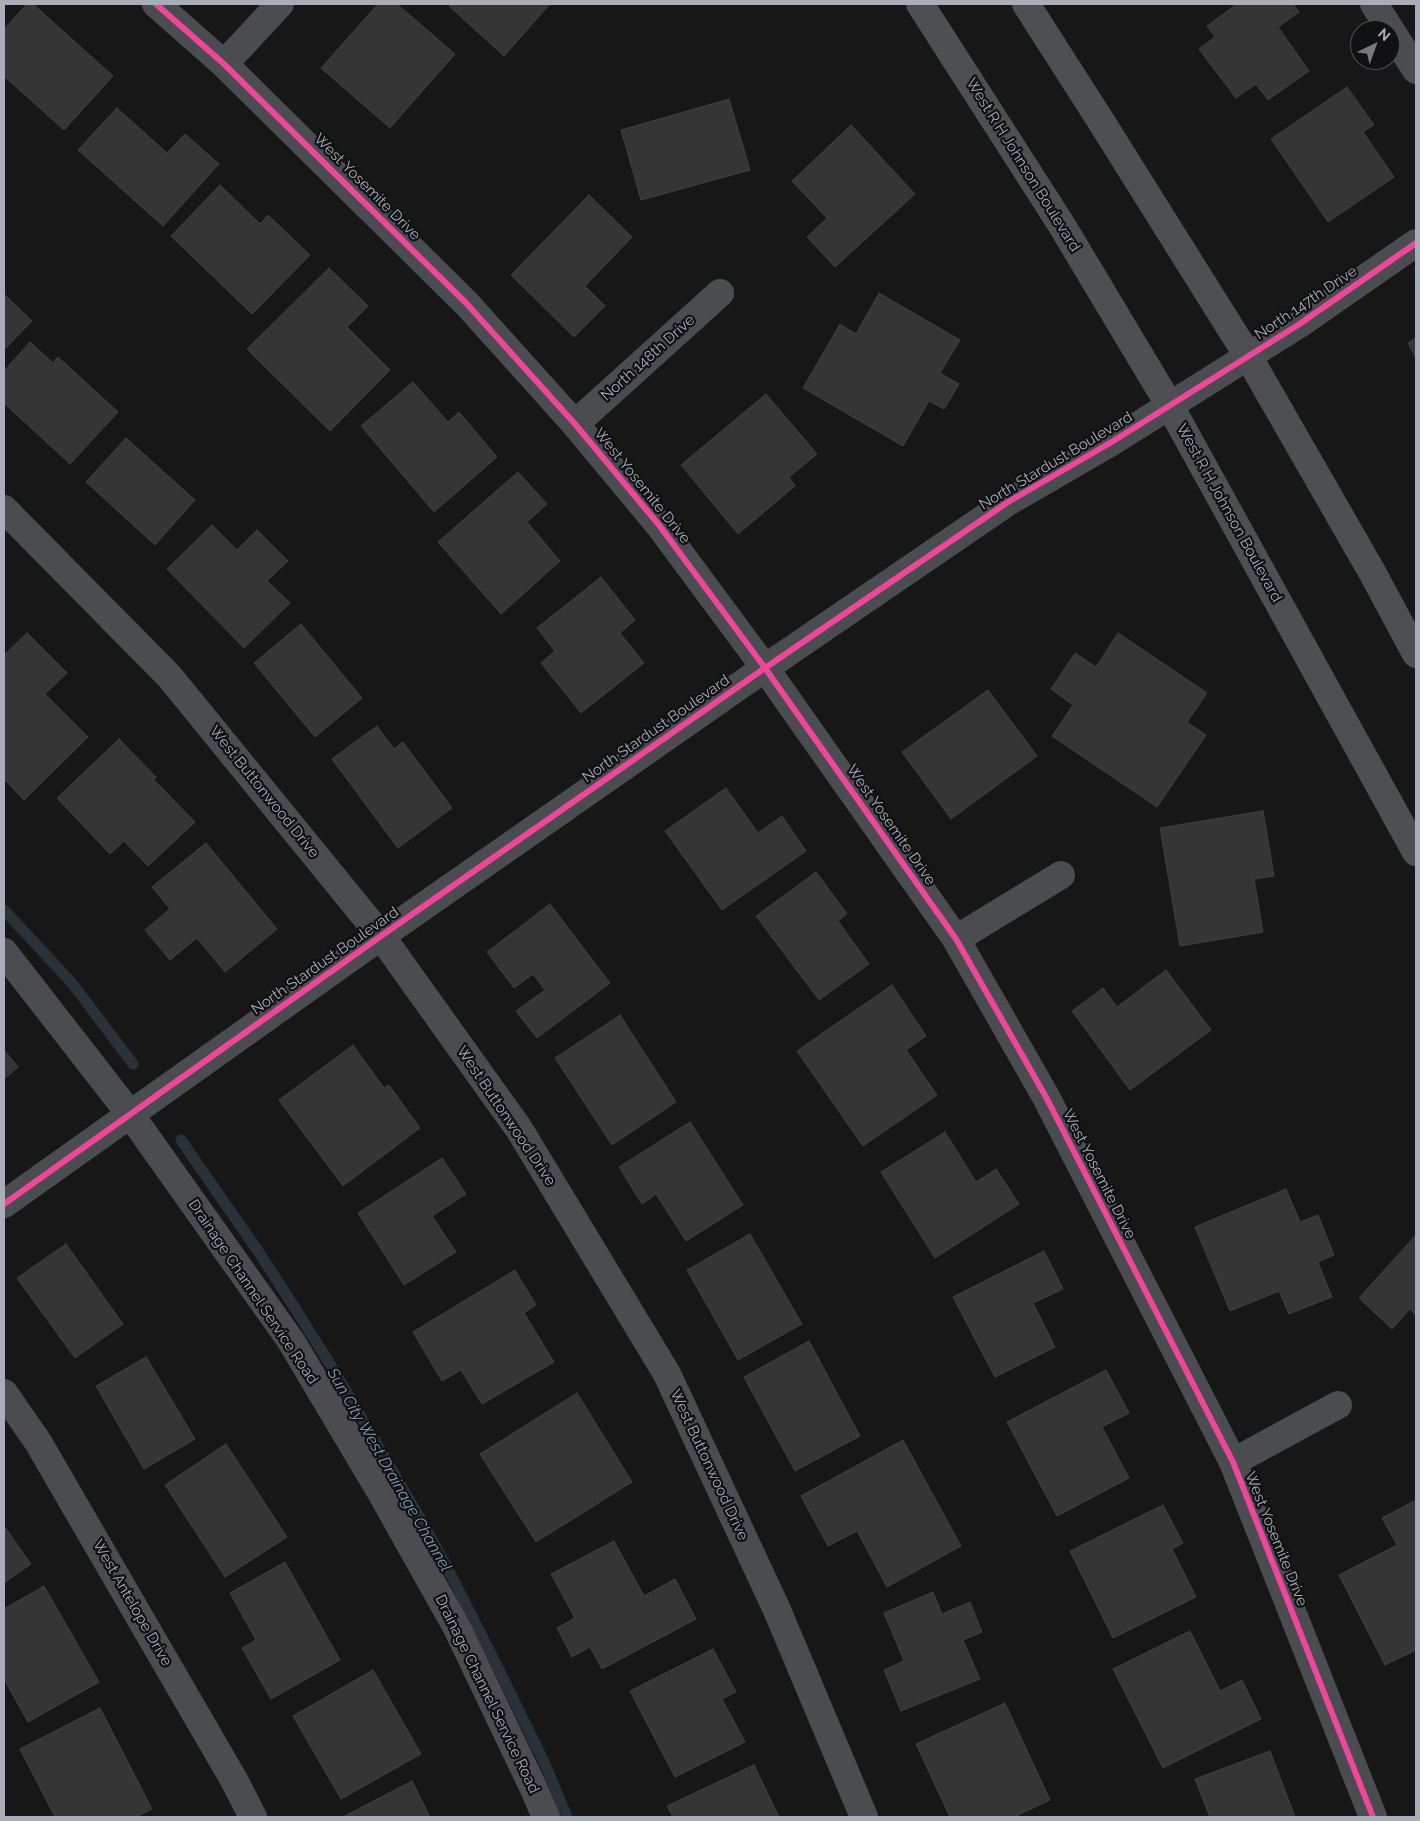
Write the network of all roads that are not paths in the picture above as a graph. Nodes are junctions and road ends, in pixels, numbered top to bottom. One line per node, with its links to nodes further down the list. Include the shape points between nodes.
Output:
1 (156, 4): 6 (street, West Yosemite Drive)
2 (280, 4): 6 (street)
3 (920, 4): 12 (main road, West R H Johnson Boulevard, via 1052,210)
4 (1026, 4): 10 (main road)
5 (1374, 4): 7 (street)
6 (224, 64): 13 (street, West Yosemite Drive, via 467,304)
7 (1416, 70)
8 (1416, 243): 10 (street, North 147th Drive)
9 (720, 293): 13 (street, North 148th Drive)
10 (1248, 356): 11 (street, North 147th Drive); 15 (main road)
11 (1209, 381): 12 (street, North Stardust Boulevard)
12 (1170, 406): 16 (street, North Stardust Boulevard, via 1008,502); 17 (main road, West R H Johnson Boulevard)
13 (575, 424): 16 (street, West Yosemite Drive, via 659,525)
14 (4, 509): 19 (street, West Buttonwood Drive, via 169,676)
15 (1416, 654)
16 (765, 668): 19 (street, North Stardust Boulevard); 20 (street, West Yosemite Drive)
17 (1416, 852)
18 (1061, 875): 20 (street)
19 (381, 936): 22 (street, North Stardust Boulevard); 29 (street, West Buttonwood Drive, via 519,1129 667,1374 777,1610)
20 (956, 939): 26 (street, West Yosemite Drive, via 1046,1097)
21 (4, 952): 22 (street, Drainage Channel Service Road)
22 (130, 1114): 23 (street); 28 (street, Drainage Channel Service Road, via 291,1341 374,1481 457,1628)
23 (4, 1204)
24 (4, 1394): 27 (street, West Antelope Drive, via 43,1451)
25 (1338, 1405): 26 (street, West Yosemite Drive)
26 (1233, 1462): 30 (street, West Yosemite Drive)
27 (253, 1817)
28 (546, 1817)
29 (864, 1817)
30 (1373, 1817)

